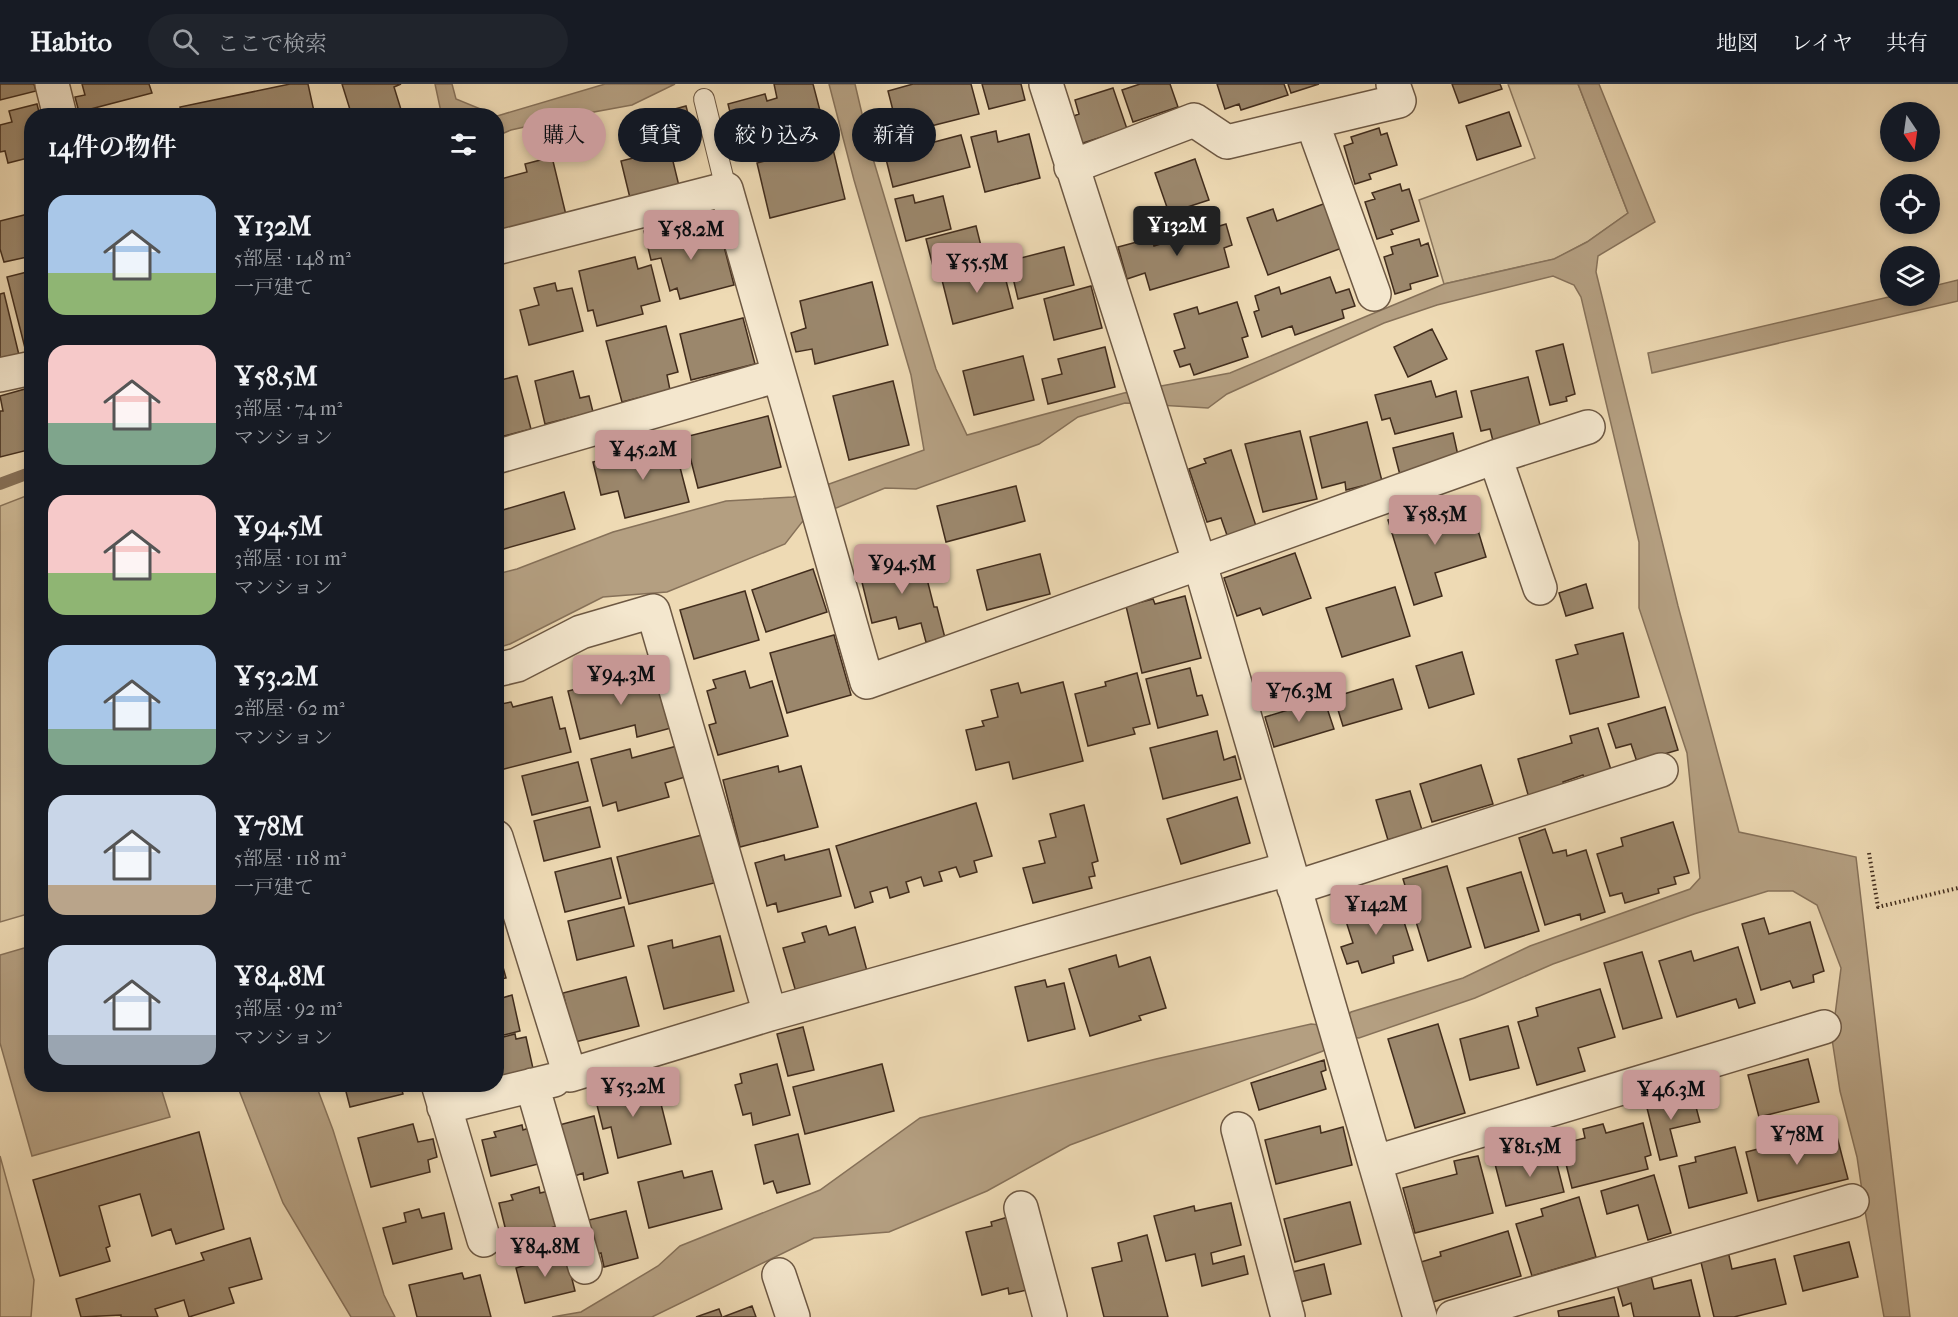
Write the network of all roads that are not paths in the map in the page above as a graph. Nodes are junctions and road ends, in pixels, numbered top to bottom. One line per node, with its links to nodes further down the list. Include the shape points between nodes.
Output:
1 (52, 84): 5 (street)
2 (1046, 84): 7 (street)
3 (1393, 84): 6 (street, via 1399,101)
4 (704, 99): 8 (lane)
5 (58, 108)
6 (1311, 122): 7 (street, via 1227,142 1194,120); 10 (street)
7 (1071, 167): 17 (street)
8 (726, 189): 9 (street); 13 (street)
9 (504, 246)
10 (1374, 294)
11 (24, 370): 12 (street)
12 (0, 375)
13 (779, 375): 15 (street); 17 (street, via 867,682)
14 (1588, 428): 16 (street)
15 (504, 455)
16 (1495, 458): 17 (street); 18 (street)
17 (1200, 564): 22 (street)
18 (1540, 588)
19 (504, 668): 23 (street, via 581,632 653,611)
20 (1661, 770): 22 (street)
21 (504, 863): 25 (street)
22 (1291, 879): 23 (street); 31 (street)
23 (770, 1014): 25 (street)
24 (1824, 1027): 31 (street)
25 (570, 1076): 26 (street)
26 (532, 1085): 27 (street); 35 (street)
27 (504, 1088)
28 (474, 1092): 29 (street)
29 (441, 1096): 34 (street)
30 (1238, 1129): 39 (street)
31 (1376, 1162): 40 (street)
32 (1852, 1201): 41 (street)
33 (1021, 1208): 38 (street)
34 (484, 1240)
35 (585, 1267)
36 (779, 1275): 37 (street)
37 (793, 1317)
38 (1050, 1317)
39 (1288, 1317)
40 (1420, 1317)
41 (1453, 1317)

